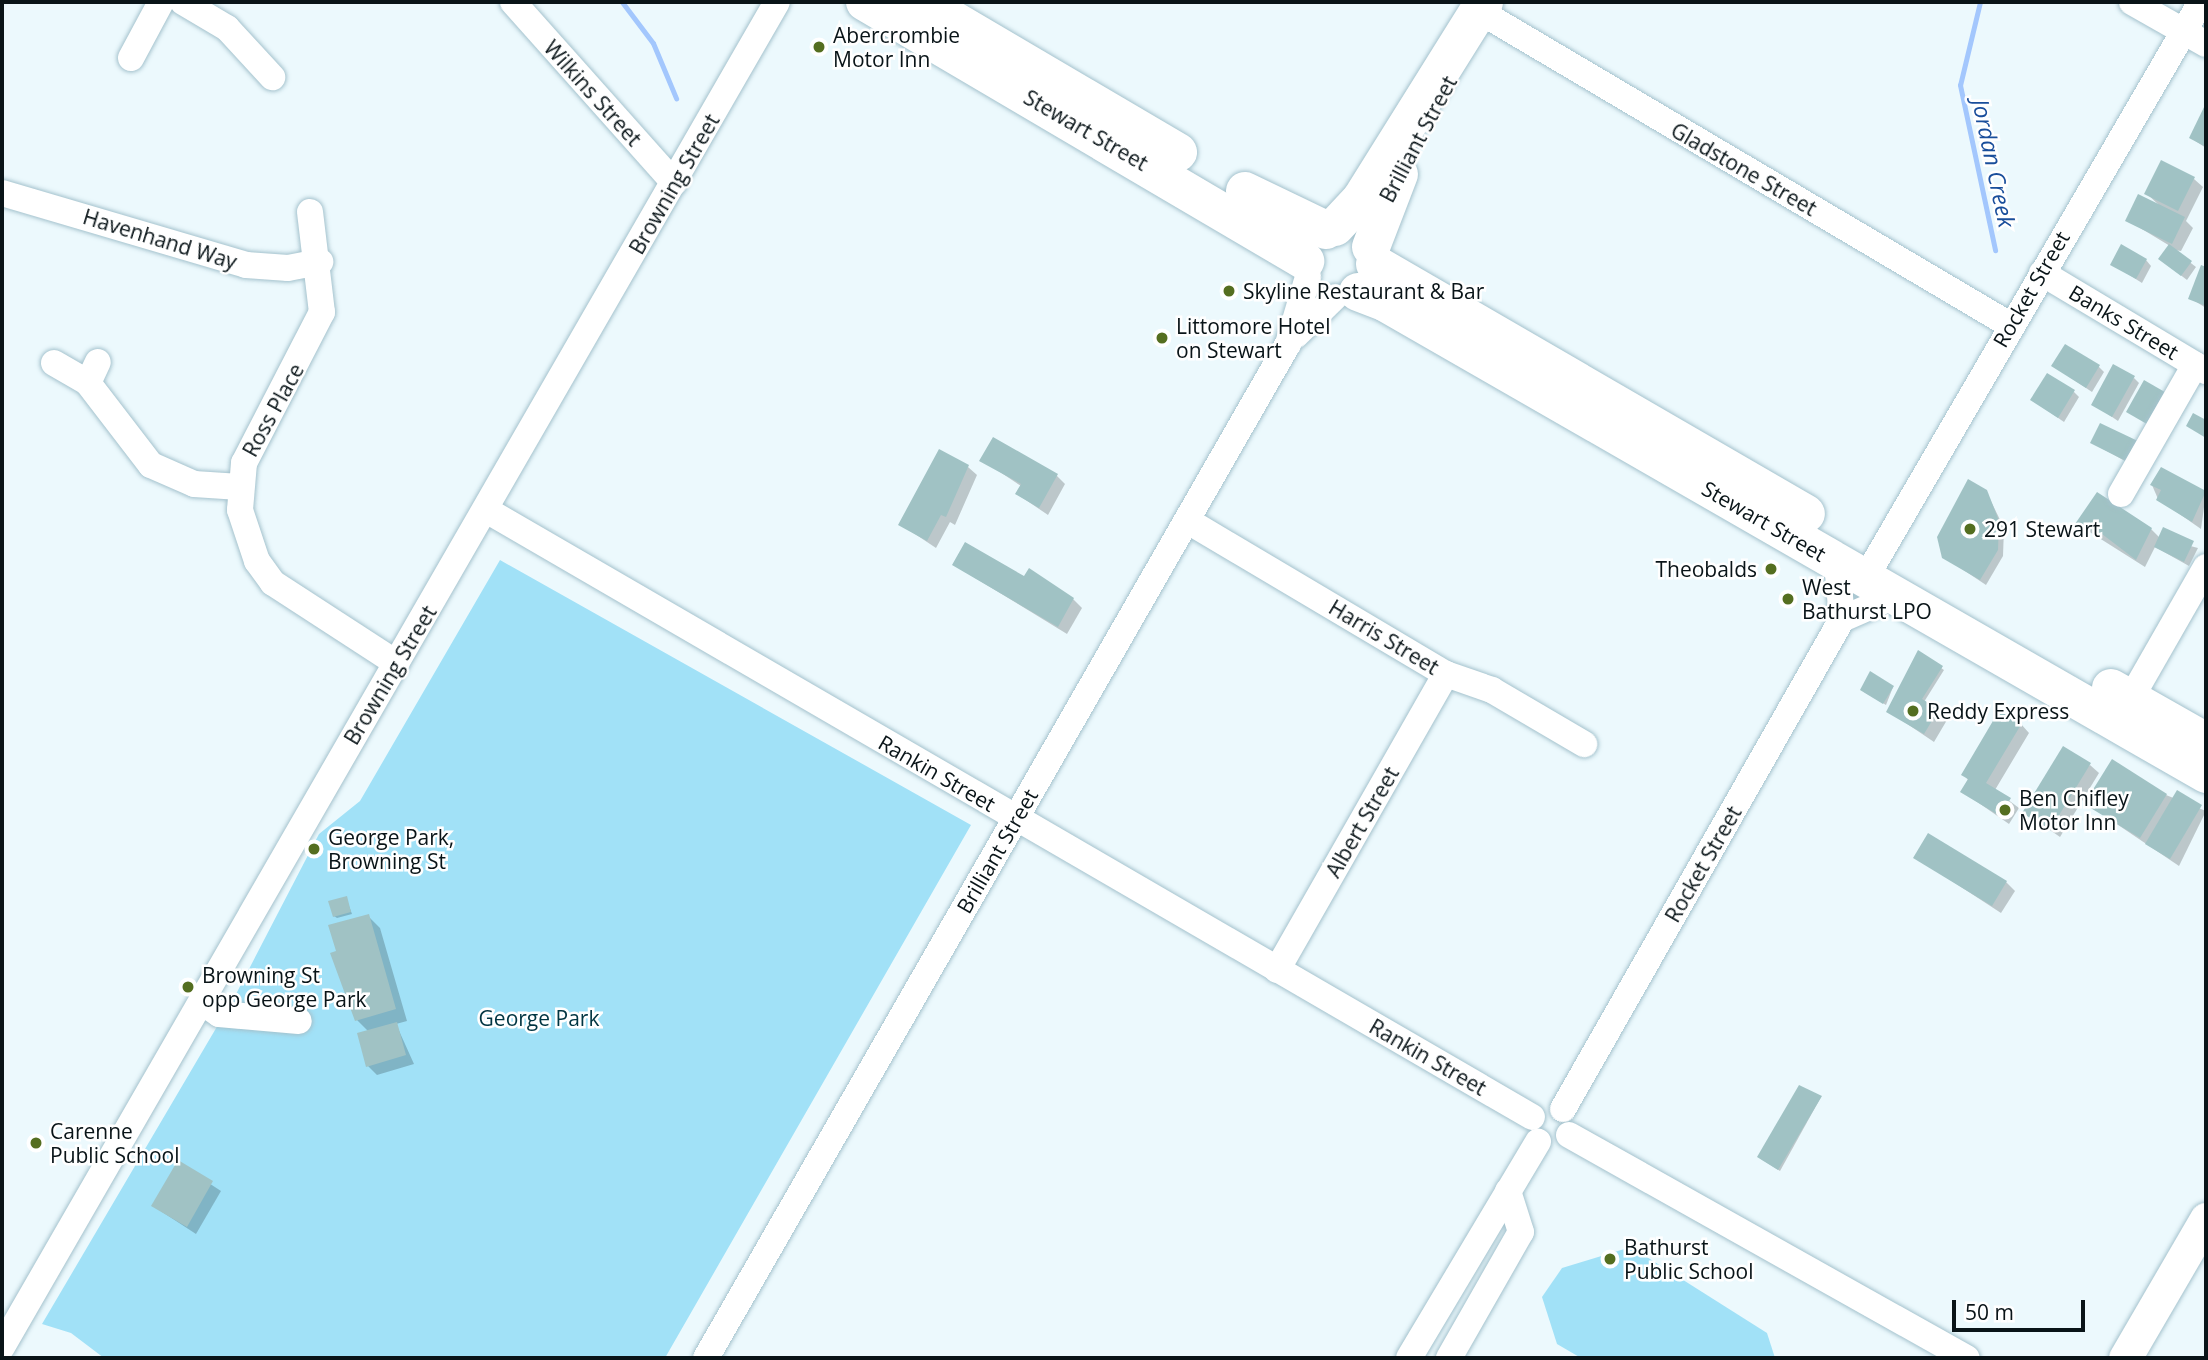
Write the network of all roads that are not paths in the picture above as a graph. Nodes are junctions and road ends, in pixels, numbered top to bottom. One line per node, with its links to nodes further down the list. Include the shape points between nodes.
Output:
1 (162, 2): 12 (street)
2 (183, 2): 13 (street, via 227,27)
3 (513, 2): 14 (street, Wilkins Street)
4 (777, 2): 14 (street, Browning Street)
5 (865, 2): 19 (highway, Stewart Street)
6 (923, 2): 17 (highway, Stewart Street, via 1283,214)
7 (2132, 2): 10 (street)
8 (2201, 2): 10 (street, Rocket Street)
9 (1477, 15): 17 (highway, Brilliant Street, via 1429,81 1361,199); 19 (highway, Brilliant Street, via 1447,92); 21 (street, Gladstone Street)
10 (2182, 30): 11 (street); 20 (street, Rocket Street)
11 (2206, 44)
12 (131, 58)
13 (272, 77)
14 (674, 183): 26 (street, Browning Street)
15 (2, 194): 18 (street, Havenhand Way, via 246,265 277,269)
16 (310, 212): 18 (street, Ross Place)
17 (1331, 229): 19 (highway, Brilliant Street, via 1310,243)
18 (320, 262): 24 (street, Ross Place, via 322,312 252,444)
19 (1342, 273): 27 (street, Brilliant Street, via 1288,344); 29 (highway, Stewart Street)
20 (2042, 273): 21 (street, Rocket Street); 23 (street, Banks Street)
21 (2010, 325): 29 (street, Rocket Street)
22 (54, 363): 24 (street, via 93,373 151,466 194,484)
23 (2201, 368): 25 (street)
24 (240, 487): 31 (street, Ross Place, via 245,535 274,583)
25 (2121, 494)
26 (488, 511): 31 (street, Browning Street); 37 (street, Rankin Street)
27 (1188, 521): 32 (street, Harris Street); 37 (street, Brilliant Street)
28 (2206, 567): 33 (street)
29 (1869, 573): 30 (street); 30 (street); 33 (highway, Stewart Street)
30 (1842, 619): 41 (street, Rocket Street)
31 (396, 663): 39 (street, Browning Street)
32 (1446, 674): 35 (street, Harris Street, via 1492,690); 38 (street, Albert Street)
33 (2124, 711): 34 (highway, Stewart Street); 36 (highway, Stewart Street)
34 (2206, 742)
35 (1584, 744)
36 (2206, 774)
37 (1016, 819): 38 (street, Rankin Street); 49 (street, Brilliant Street)
38 (1277, 970): 42 (street, Rankin Street)
39 (202, 1002): 40 (street, via 219,1014); 48 (street, Browning Street)
40 (299, 1021)
41 (1563, 1109): 42 (street, via 1542,1107); 43 (street, via 1570,1118)
42 (1535, 1129): 43 (street, via 1555,1146); 44 (street)
43 (1569, 1135): 52 (street)
44 (1508, 1191): 46 (street); 47 (street, via 1521,1232)
45 (2206, 1219): 53 (main road)
46 (1435, 1312): 47 (street); 50 (street)
47 (1466, 1329): 51 (street)
48 (5, 1335)
49 (707, 1358)
50 (1409, 1358)
51 (1448, 1358)
52 (1967, 1358)
53 (2125, 1358)

